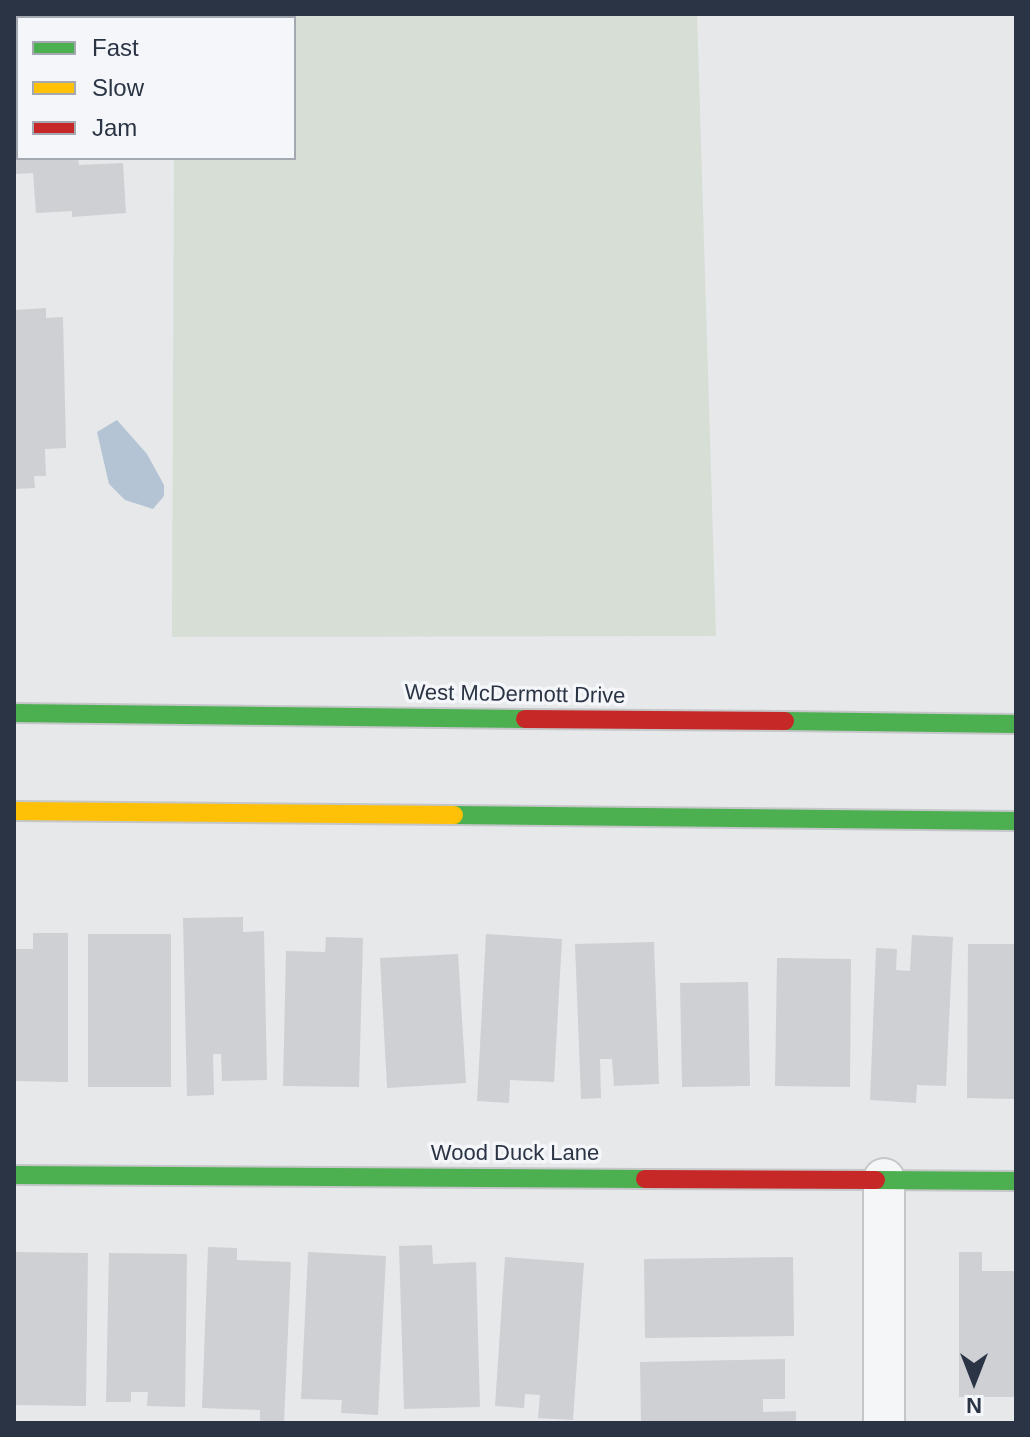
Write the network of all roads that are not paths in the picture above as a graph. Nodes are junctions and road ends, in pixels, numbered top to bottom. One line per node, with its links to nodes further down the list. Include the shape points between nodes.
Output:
1 (14, 713): 2 (main road, West McDermott Drive)
2 (1016, 724)
3 (14, 811): 4 (main road)
4 (1016, 821)
5 (14, 1175): 6 (main road, Wood Duck Lane)
6 (884, 1179): 7 (main road, Wood Duck Lane); 8 (street)
7 (1016, 1181)
8 (884, 1423)

